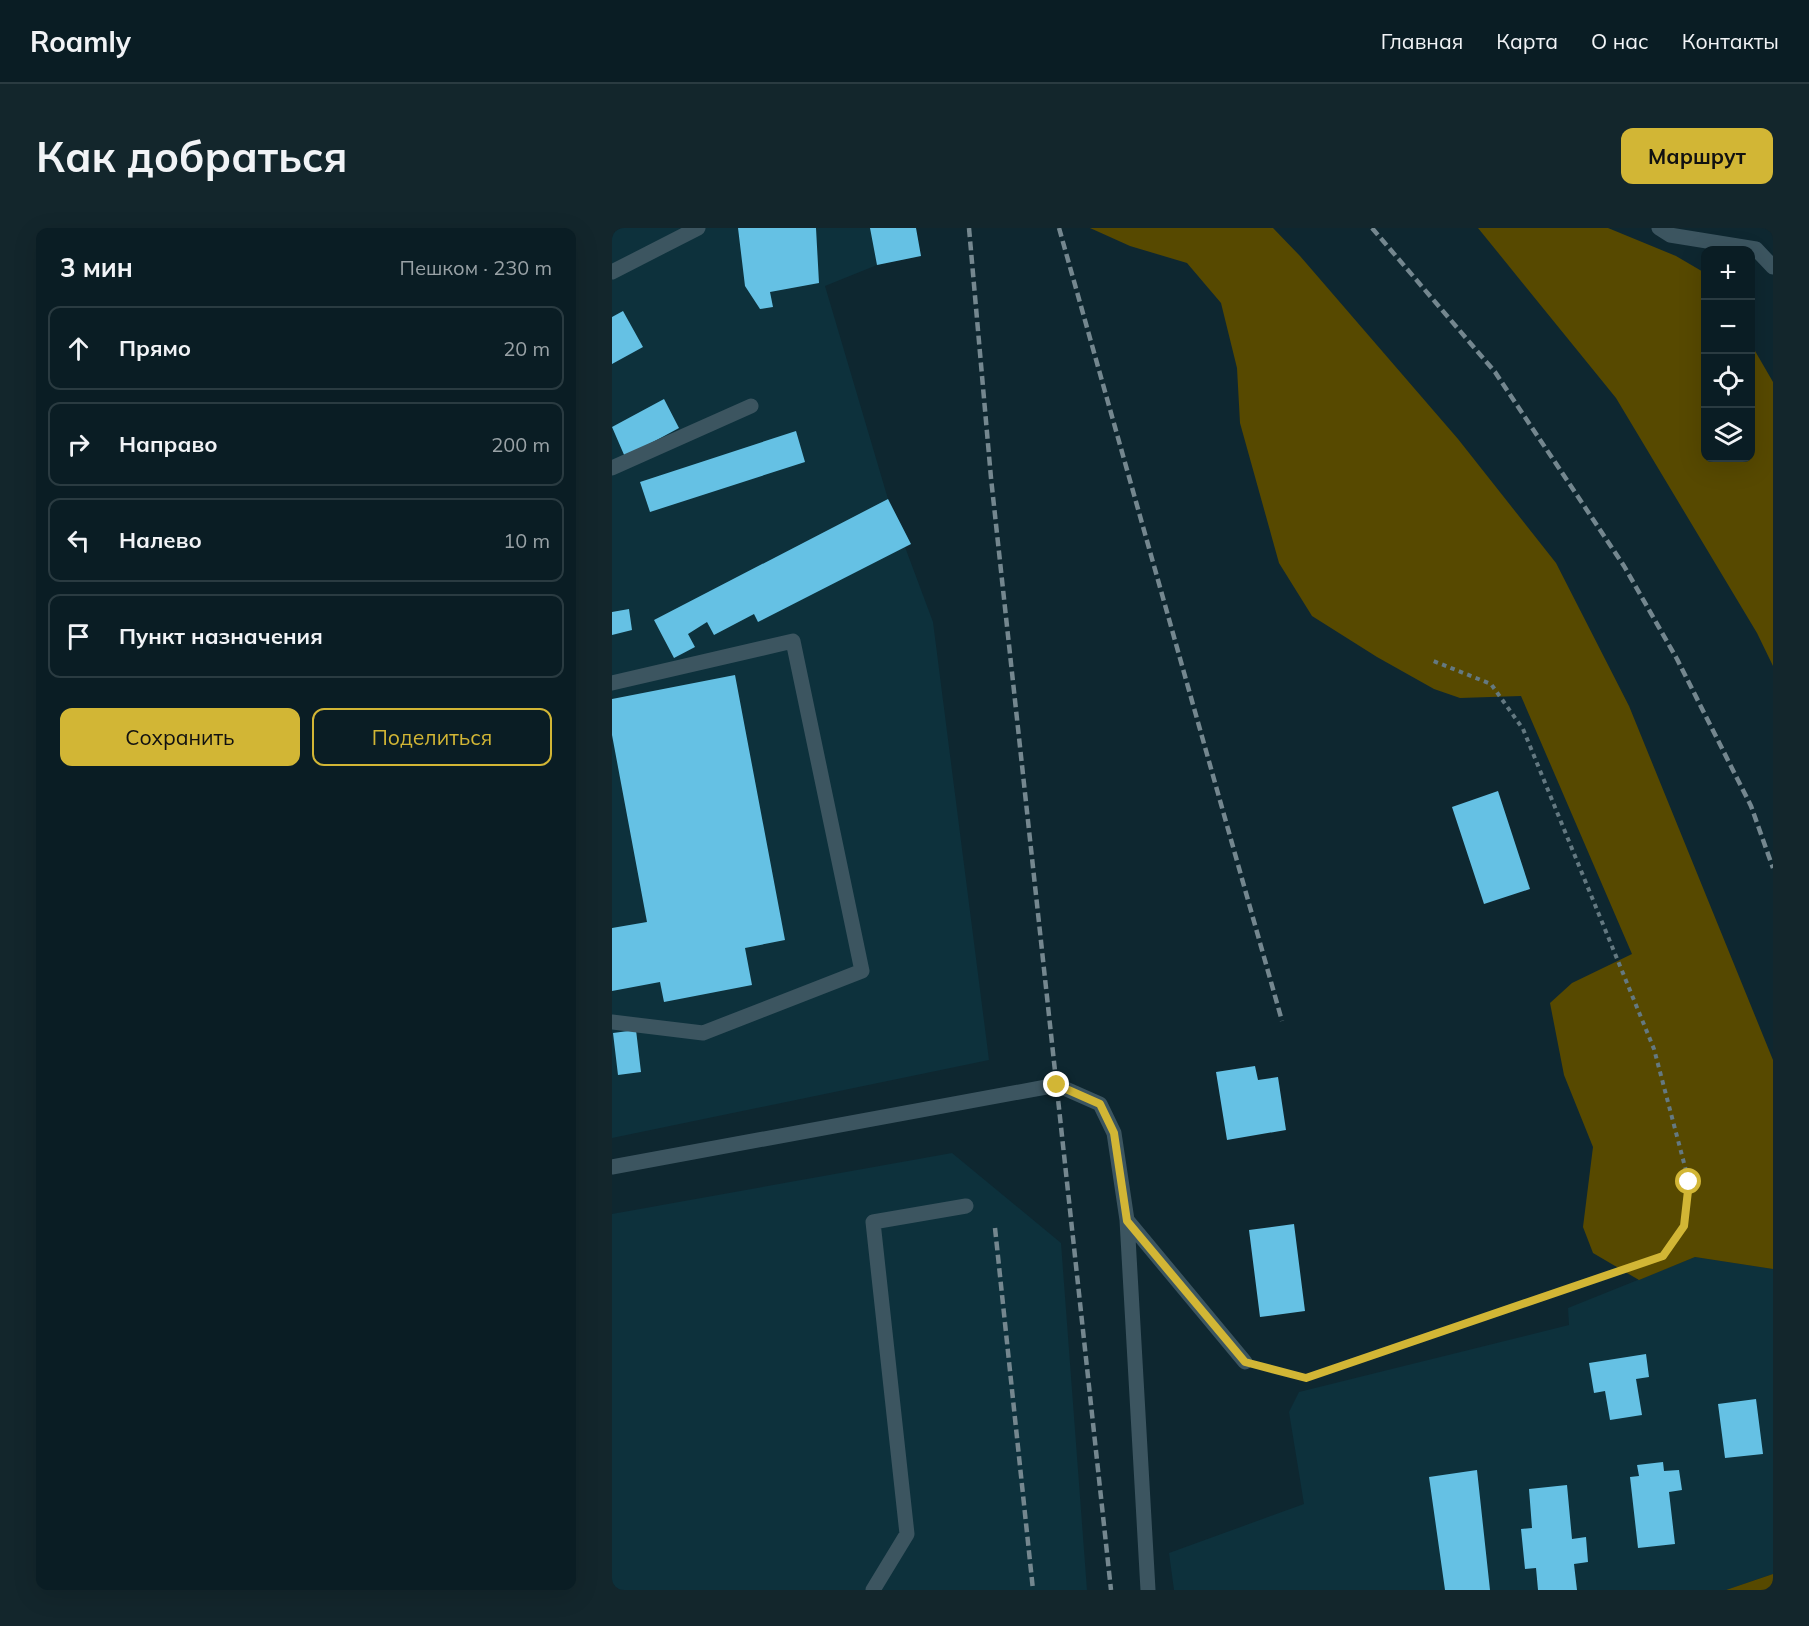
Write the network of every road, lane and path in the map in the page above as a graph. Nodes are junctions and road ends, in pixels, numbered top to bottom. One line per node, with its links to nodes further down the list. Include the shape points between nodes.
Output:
1 (698, 228): 4 (lane)
2 (1659, 228): 3 (lane, via 1670,235 1756,249)
3 (1773, 267)
4 (612, 272)
5 (751, 406): 6 (lane)
6 (612, 468)
7 (1431, 660): 13 (path, via 1491,684 1523,729 1654,1049 1689,1182 1684,1226 1663,1256 1306,1378)
8 (612, 682): 9 (lane, via 793,641 862,971 703,1033)
9 (612, 1022)
10 (612, 1167): 12 (lane, via 1057,1085 1100,1104 1114,1133)
11 (966, 1206): 14 (lane, via 873,1222 907,1534)
12 (1127, 1221): 13 (lane); 15 (lane)
13 (1245, 1362)
14 (873, 1590)
15 (1148, 1590)

